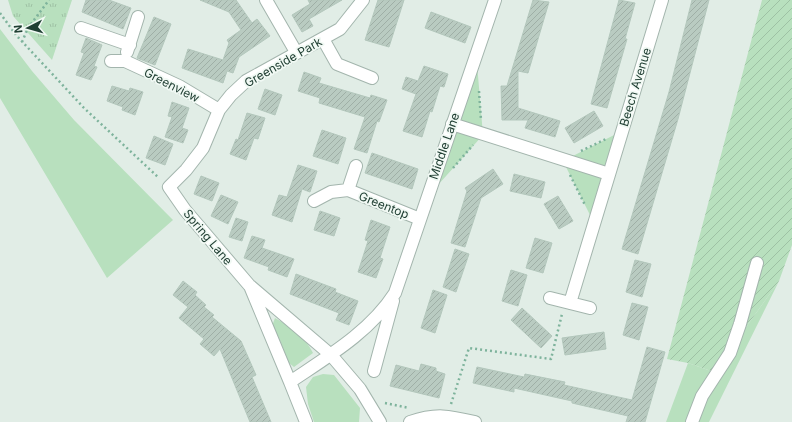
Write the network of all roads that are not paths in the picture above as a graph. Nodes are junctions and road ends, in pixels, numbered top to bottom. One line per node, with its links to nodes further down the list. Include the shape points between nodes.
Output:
1 (266, 0): 9 (street)
2 (362, 0): 7 (street, Greenside Park, via 340,29)
3 (495, 0): 14 (street, Middle Lane)
4 (662, 0): 16 (street, Beech Avenue)
5 (138, 17): 8 (street)
6 (81, 28): 8 (street)
7 (323, 39): 9 (street, Greenside Park); 12 (street, via 337,64)
8 (130, 45): 11 (street)
9 (296, 52): 13 (street, Greenside Park, via 246,81)
10 (112, 61): 11 (street, Greenview)
11 (125, 61): 13 (street, Greenview, via 179,86)
12 (372, 78)
13 (220, 110): 17 (street, Greenside Park, via 202,148)
14 (452, 124): 16 (street); 20 (street, Middle Lane)
15 (356, 166): 18 (street, Greentop)
16 (609, 174): 25 (street, Beech Avenue)
17 (169, 187): 22 (street, Spring Lane, via 185,210)
18 (348, 190): 19 (street, Greentop, via 332,192); 20 (street, Greentop)
19 (314, 201)
20 (420, 219): 23 (street, Middle Lane)
21 (757, 263): 34 (street, via 730,353 702,396)
22 (249, 285): 27 (street, Spring Lane); 29 (street, Spring Lane)
23 (395, 293): 27 (street, Middle Lane, via 386,307 369,324); 28 (street, Middle Lane)
24 (550, 298): 25 (street)
25 (567, 302): 26 (street)
26 (590, 308)
27 (331, 355): 29 (street); 31 (street, Spring Lane, via 360,389)
28 (374, 371)
29 (290, 382): 30 (street, Spring Lane)
30 (306, 422)
31 (380, 422)
32 (410, 422): 33 (street, via 447,415)
33 (475, 422)
34 (692, 422)

